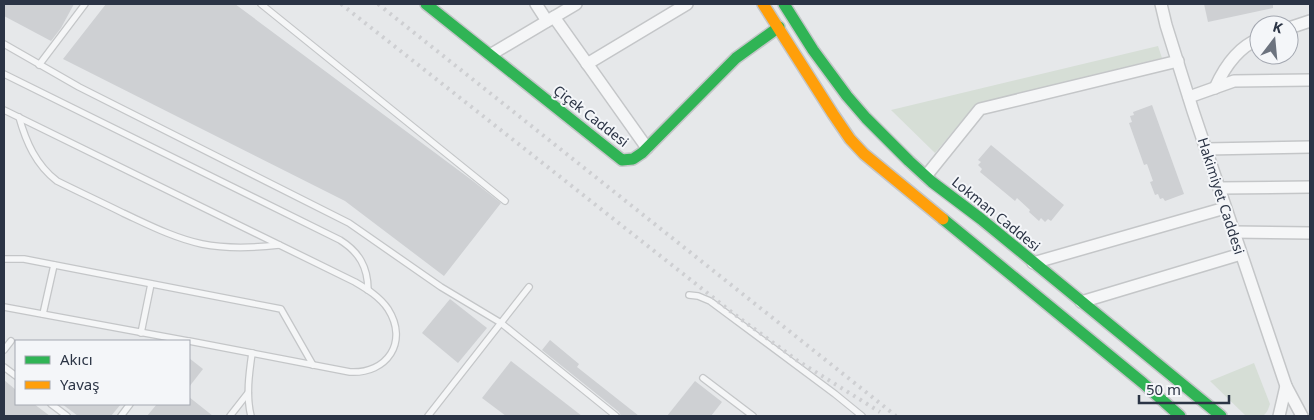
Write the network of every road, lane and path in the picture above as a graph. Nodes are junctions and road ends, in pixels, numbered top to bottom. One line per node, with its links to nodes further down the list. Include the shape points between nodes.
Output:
1 (85, 4): 18 (lane)
2 (261, 4): 31 (lane)
3 (426, 4): 15 (street, Çiçek Caddesi)
4 (536, 4): 11 (street)
5 (576, 4): 11 (street)
6 (687, 4): 17 (street)
7 (763, 4): 12 (street)
8 (799, 4): 10 (street)
9 (1161, 4): 16 (street, Hakimiyet Caddesi)
10 (786, 7): 28 (street, Lokman Caddesi, via 847,96)
11 (550, 19): 15 (street); 17 (street)
12 (779, 27): 26 (street, Çiçek Caddesi, via 736,58); 70 (street, via 854,145)
13 (4, 44): 18 (lane)
14 (1249, 45): 21 (street, via 1232,60)
15 (490, 55): 26 (street, Çiçek Caddesi, via 622,160 638,156)
16 (1178, 61): 22 (street, Hakimiyet Caddesi); 28 (street, via 980,108)
17 (586, 64): 26 (street)
18 (39, 65): 47 (lane, via 120,109 349,222 441,287)
19 (4, 74): 42 (lane, via 340,240 354,250 364,265)
20 (1310, 80): 21 (street, via 1234,81)
21 (1215, 88): 22 (street)
22 (1189, 97): 27 (street, Hakimiyet Caddesi)
23 (4, 110): 24 (lane)
24 (19, 117): 35 (lane); 35 (lane, via 33,155 57,181 187,240 234,248)
25 (1310, 147): 27 (street)
26 (647, 148)
27 (1206, 149): 30 (street, Hakimiyet Caddesi)
28 (926, 176): 38 (street, Lokman Caddesi)
29 (1310, 187): 30 (street)
30 (1219, 188): 32 (street, Hakimiyet Caddesi)
31 (505, 201)
32 (1225, 208): 33 (street, Hakimiyet Caddesi); 38 (street)
33 (1233, 232): 34 (street); 36 (street, Hakimiyet Caddesi)
34 (1310, 234)
35 (279, 245): 42 (lane)
36 (1241, 254): 44 (street); 58 (street, Hakimiyet Caddesi)
37 (4, 259): 39 (lane)
38 (1033, 263): 44 (street, Lokman Caddesi)
39 (54, 265): 40 (lane); 46 (lane)
40 (151, 284): 48 (lane); 54 (lane, via 281,310)
41 (529, 287): 47 (lane)
42 (368, 290): 54 (lane, via 382,302 394,322 396,340 389,356 380,366 366,371 350,372)
43 (689, 295): 69 (lane, via 710,301)
44 (1081, 302): 71 (street, Lokman Caddesi)
45 (4, 307): 46 (lane)
46 (43, 314): 48 (lane)
47 (501, 323): 66 (lane); 67 (lane)
48 (141, 332): 49 (lane)
49 (176, 340)
50 (11, 341): 52 (lane)
51 (190, 341): 53 (lane)
52 (4, 350)
53 (252, 353): 54 (lane); 59 (lane)
54 (313, 365)
55 (4, 366): 56 (lane)
56 (15, 375)
57 (702, 378): 68 (lane)
58 (1286, 386): 72 (street); 73 (street, Hakimiyet Caddesi)
59 (248, 393): 64 (lane); 65 (lane)
60 (52, 405): 62 (lane)
61 (129, 405): 63 (lane)
62 (67, 416)
63 (121, 416)
64 (230, 416)
65 (251, 416)
66 (428, 416)
67 (616, 416)
68 (753, 416)
69 (862, 416)
70 (1180, 416)
71 (1221, 416)
72 (1279, 416)
73 (1302, 416)

